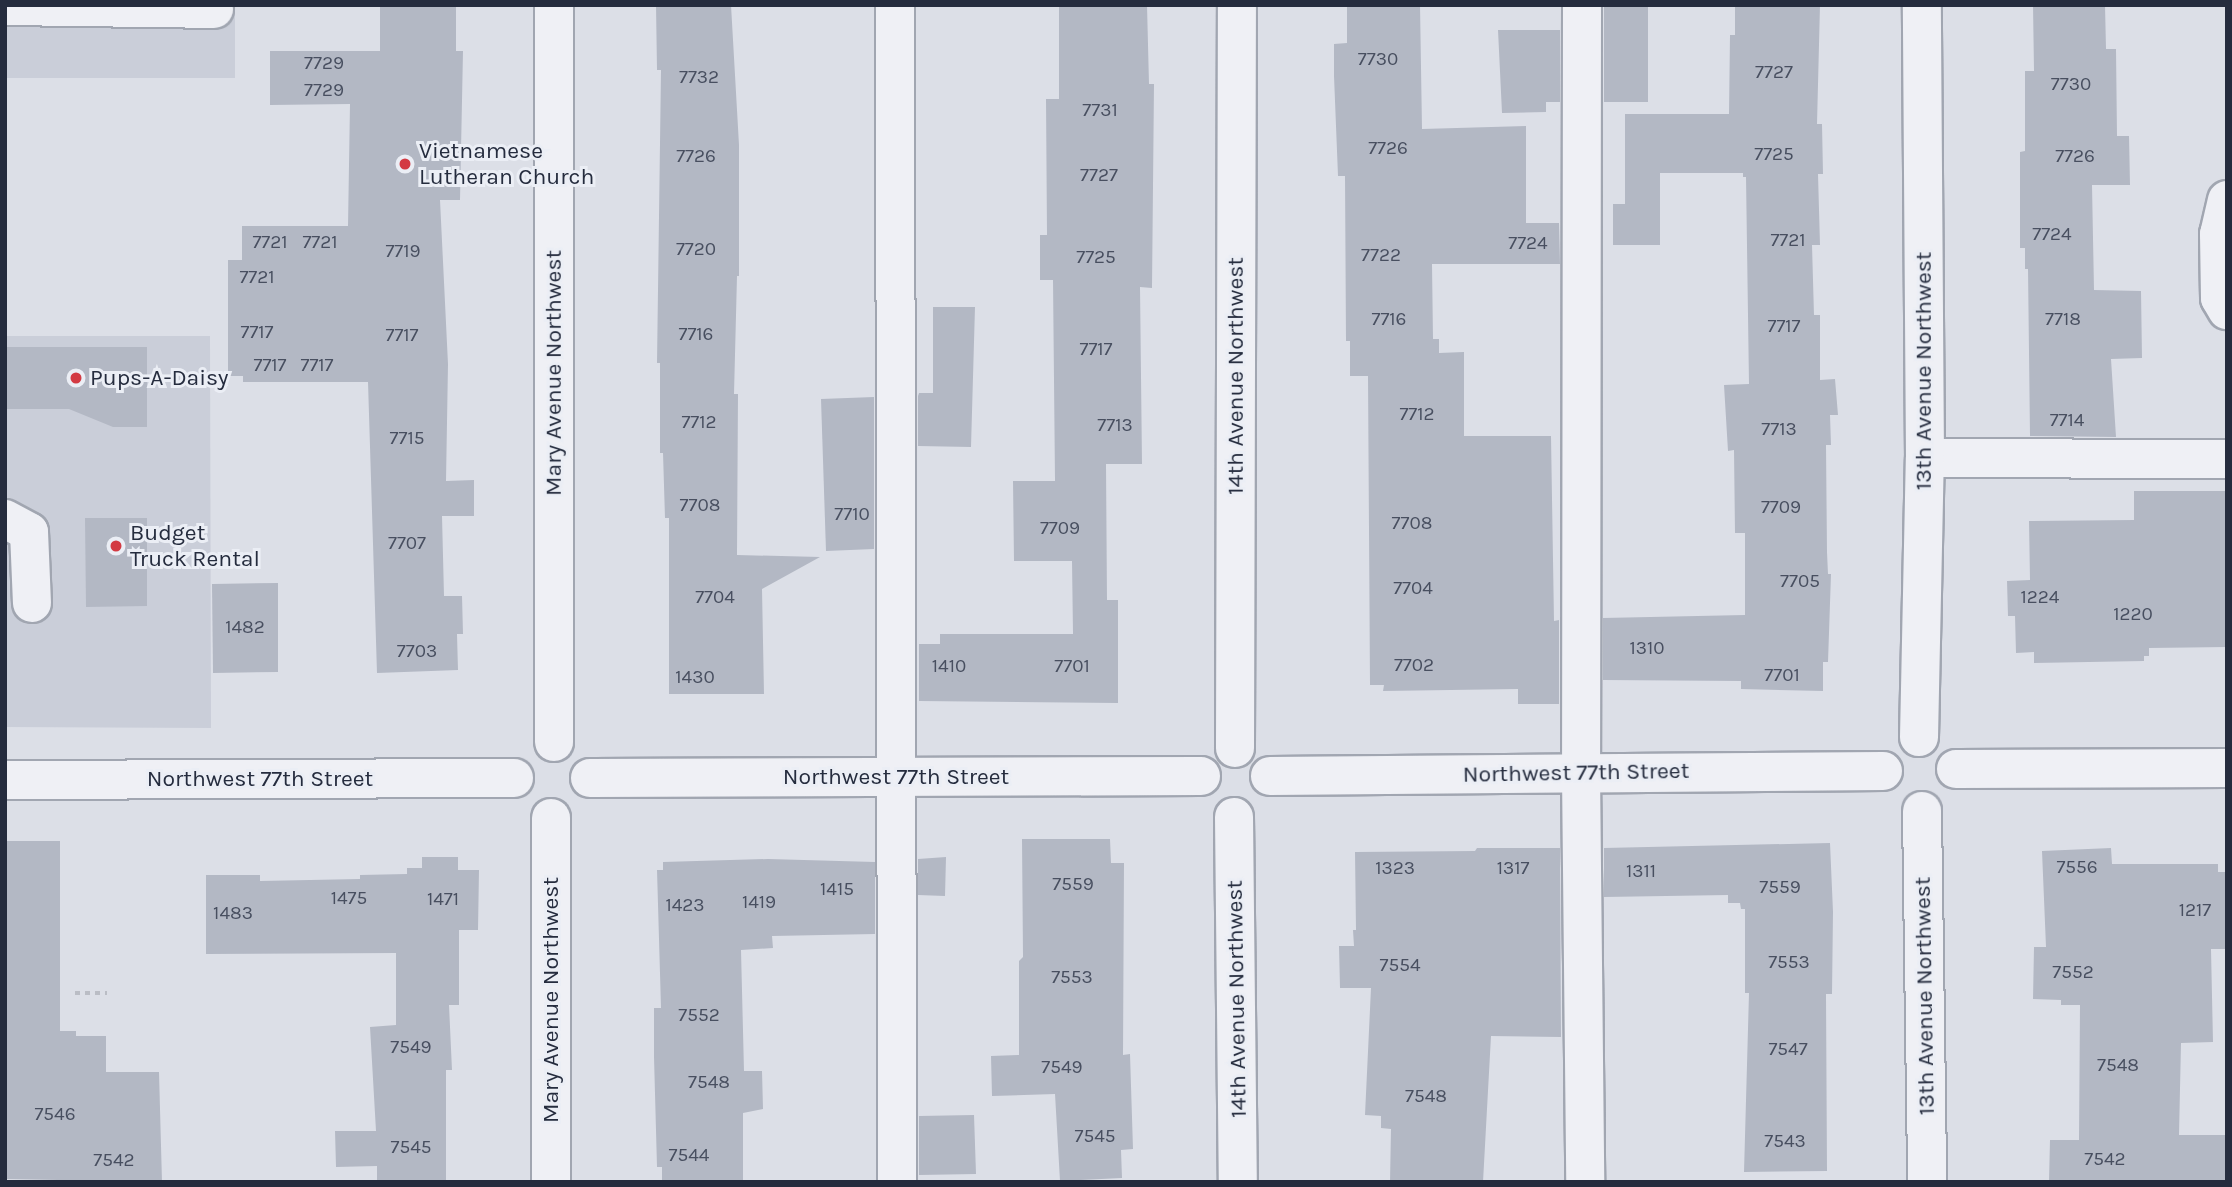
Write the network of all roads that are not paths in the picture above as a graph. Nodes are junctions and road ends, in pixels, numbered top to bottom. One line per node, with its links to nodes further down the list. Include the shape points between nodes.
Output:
1 (554, 5): 15 (street, Mary Avenue Northwest)
2 (895, 5): 23 (street)
3 (1237, 5): 16 (street, 14th Avenue Northwest)
4 (1582, 5): 20 (street)
5 (1922, 5): 10 (street, 13th Avenue Northwest)
6 (5, 6): 7 (street)
7 (214, 9)
8 (2227, 200): 9 (street, via 2219,234 2220,298)
9 (2227, 310)
10 (1925, 457): 11 (street); 14 (street, 13th Avenue Northwest)
11 (2227, 459)
12 (5, 519): 13 (street, via 29,532)
13 (32, 603)
14 (1919, 737): 18 (street, via 1946,748); 19 (street, via 1892,748)
15 (554, 742): 24 (street, via 525,752); 25 (street, via 574,748 584,758)
16 (1236, 748): 21 (street, via 1217,753); 22 (street, via 1261,759)
17 (2227, 768): 18 (street)
18 (1956, 769): 27 (street, via 1956,781 1945,801)
19 (1883, 771): 20 (street, Northwest 77th Street); 27 (street, via 1884,784 1898,804)
20 (1581, 773): 22 (street, Northwest 77th Street); 33 (street)
21 (1201, 776): 23 (street, Northwest 77th Street); 28 (street, via 1209,804)
22 (1270, 776): 28 (street, via 1262,805)
23 (896, 777): 25 (street, Northwest 77th Street); 31 (street)
24 (514, 778): 26 (street, Northwest 77th Street); 29 (street, via 524,807)
25 (590, 778): 29 (street, via 587,797 579,807 569,815)
26 (5, 780)
27 (1922, 811): 34 (street, 13th Avenue Northwest)
28 (1234, 817): 32 (street, 14th Avenue Northwest)
29 (551, 818): 30 (street, Mary Avenue Northwest)
30 (551, 1182)
31 (897, 1182)
32 (1238, 1182)
33 (1585, 1182)
34 (1927, 1182)

